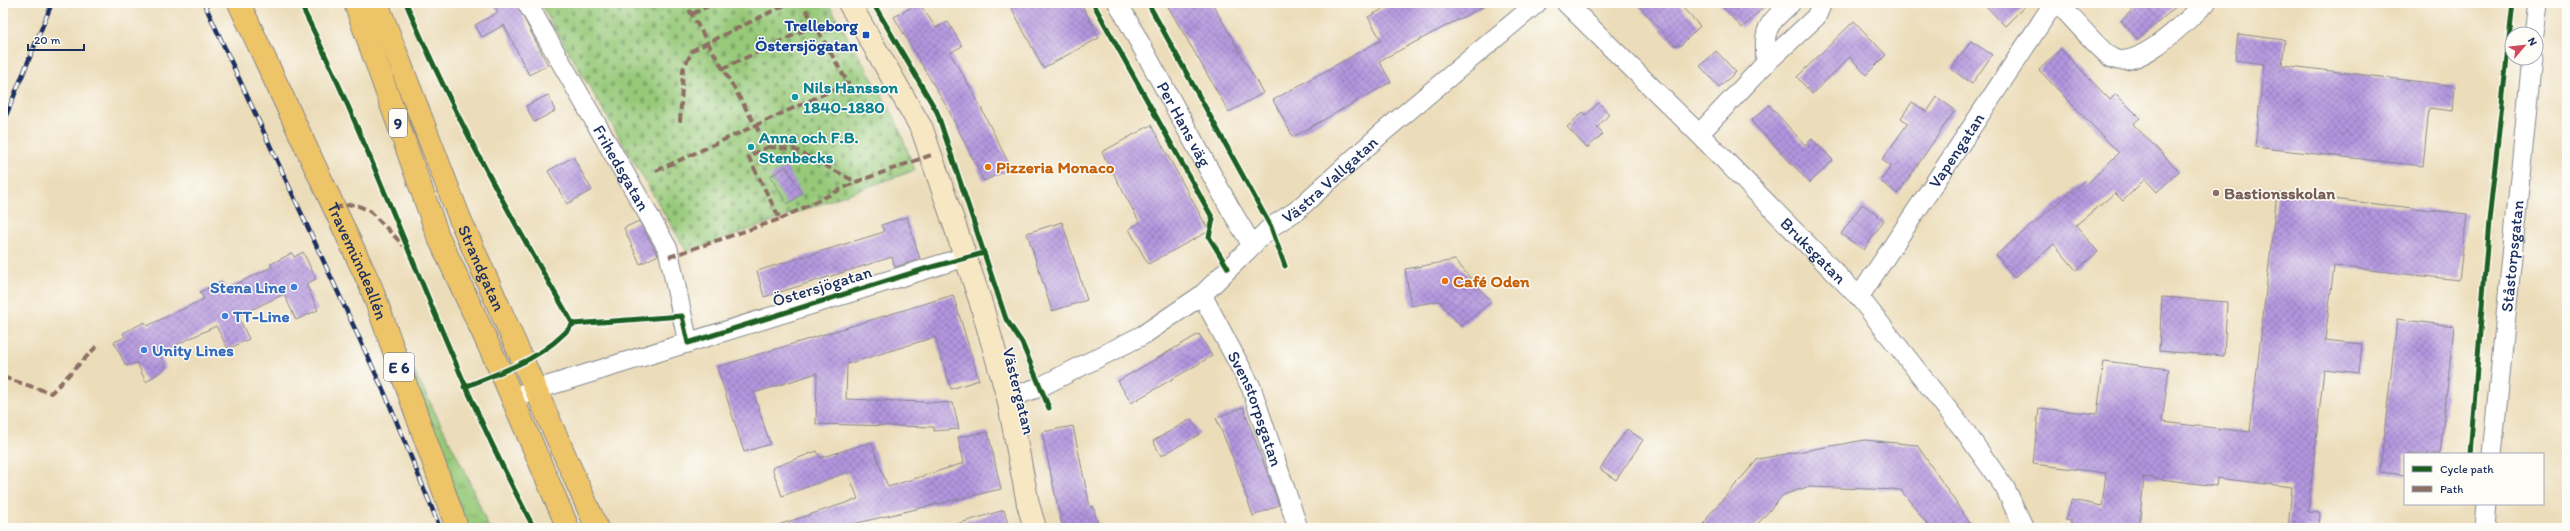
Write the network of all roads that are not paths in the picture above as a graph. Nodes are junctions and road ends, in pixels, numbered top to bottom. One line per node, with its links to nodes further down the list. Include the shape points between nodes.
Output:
1 (239, 3): 29 (main road, Travemündeallén / E 6, via 371,288)
2 (355, 3): 25 (main road, Strandgatan / 9, via 438,236)
3 (377, 3): 24 (main road, Strandgatan / 9, via 460,219)
4 (527, 3): 23 (street, Frihedsgatan, via 668,249)
5 (849, 3): 20 (street, Västergatan, via 922,129)
6 (1118, 3): 19 (street, Per Hans väg)
7 (1537, 3): 19 (street, Västra Vallgatan)
8 (1566, 3): 18 (street, Bruksgatan)
9 (1791, 3): 16 (street, via 1769,23 1764,37)
10 (1822, 3): 16 (street, via 1816,17)
11 (2054, 3): 22 (street, Vapengatan)
12 (2058, 3): 13 (street, via 2112,58 2126,60 2149,52)
13 (2206, 3)
14 (2538, 3): 15 (street)
15 (2535, 26)
16 (1766, 63): 18 (street)
17 (2531, 66): 27 (street, Ståstorpsgatan)
18 (1699, 134): 22 (street, Bruksgatan)
19 (1252, 245): 21 (street, Västra Vallgatan)
20 (965, 257): 23 (street, Östersjögatan); 26 (street, Västergatan)
21 (1202, 294): 26 (street, Västra Vallgatan, via 1144,335 1040,387); 33 (street, Svenstorpsgatan, via 1251,387)
22 (1859, 297): 34 (street, Bruksgatan, via 1967,434 2005,488)
23 (688, 343): 24 (street, Östersjögatan)
24 (537, 390): 25 (street, Östersjögatan); 31 (main road, Strandgatan / 9)
25 (512, 397): 30 (main road, Strandgatan / 9)
26 (1008, 398): 32 (street, Västergatan)
27 (2492, 453)
28 (2487, 505): 35 (street)
29 (457, 528)
30 (568, 528)
31 (597, 528)
32 (1035, 528)
33 (1298, 528)
34 (2024, 528)
35 (2485, 528)

